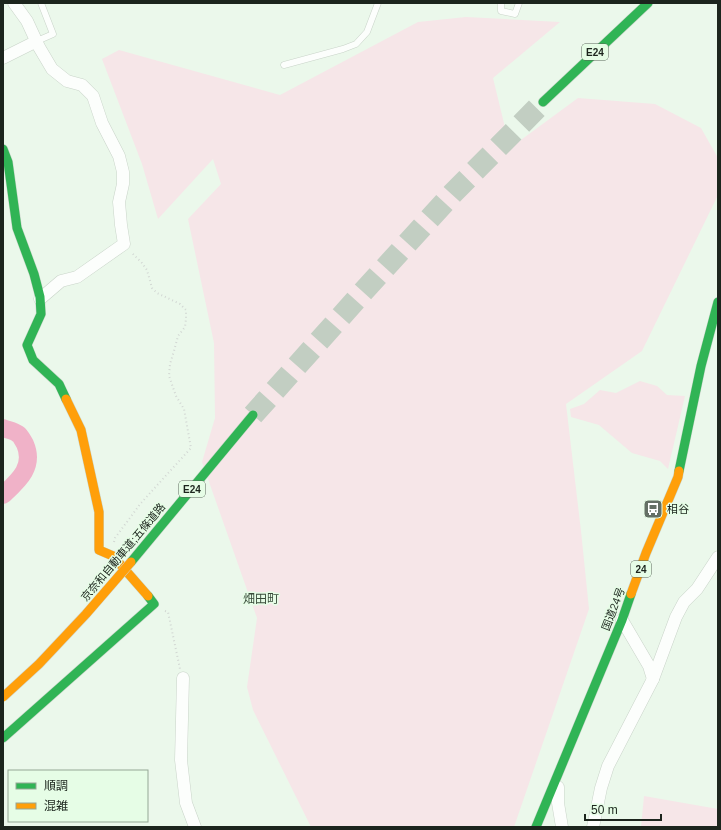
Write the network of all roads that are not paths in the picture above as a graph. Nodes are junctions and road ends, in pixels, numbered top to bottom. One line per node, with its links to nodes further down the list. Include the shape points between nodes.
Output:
1 (14, 3): 7 (street)
2 (41, 3): 7 (lane, via 53,34)
3 (378, 3): 9 (lane, via 367,32 356,44)
4 (501, 3): 5 (lane, via 501,11 515,14)
5 (519, 3)
6 (648, 3): 10 (main road, E24)
7 (37, 41): 8 (street); 12 (street, via 52,69 67,81 82,85 93,96 102,123 119,156 123,172 119,202 124,244 77,277 61,281)
8 (3, 58)
9 (284, 66)
10 (543, 102)
11 (3, 149): 12 (main road, via 8,162 17,228)
12 (40, 299): 20 (main road, via 41,314 27,345 33,360 59,384 81,430 99,512 99,550 113,556 154,604)
13 (718, 302): 16 (main road, 国道24号 / 24, via 701,366 678,477)
14 (253, 415): 19 (main road, 京奈和自動車道;五條道路 / E24, bridge, via 86,614 39,664)
15 (718, 558): 18 (street, via 697,589 684,602)
16 (622, 620): 18 (street, via 649,666); 21 (main road, 国道24号 / 24)
17 (182, 678): 22 (street, via 181,760 186,803)
18 (653, 679): 25 (street, via 608,766)
19 (3, 697)
20 (3, 738)
21 (557, 776): 23 (main road, 国道24号 / 24); 24 (street)
22 (195, 827)
23 (536, 827)
24 (562, 827)
25 (593, 827)

